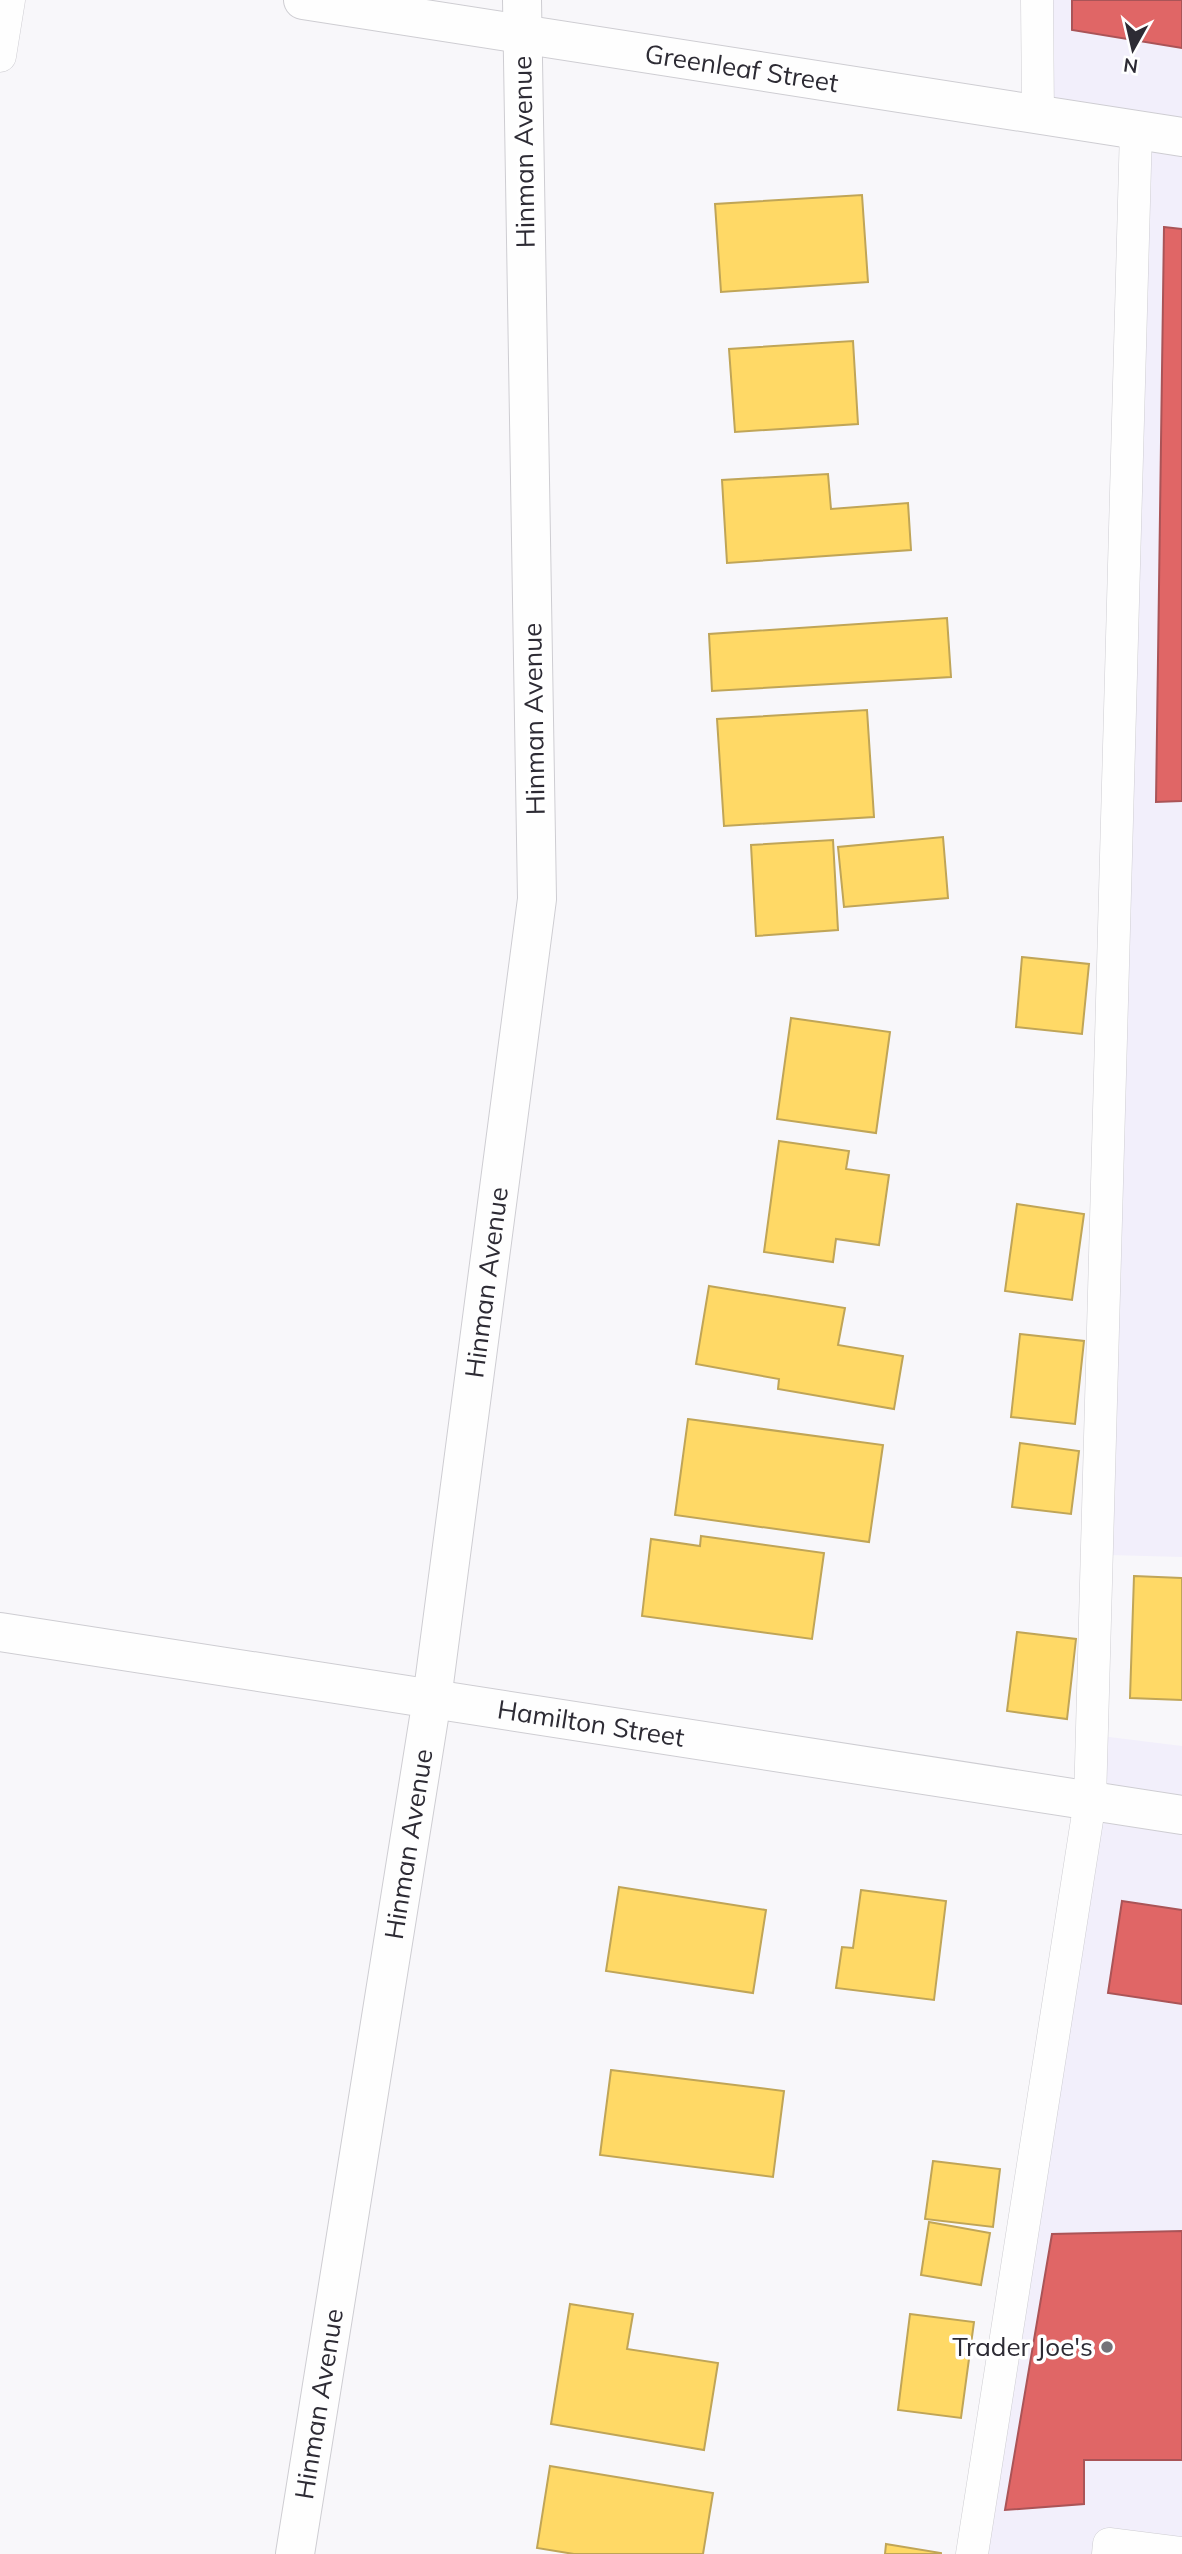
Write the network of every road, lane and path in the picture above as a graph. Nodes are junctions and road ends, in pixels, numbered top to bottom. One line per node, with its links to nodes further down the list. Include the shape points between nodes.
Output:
1 (9, 0): 5 (lane)
2 (303, 0): 4 (street, Greenleaf Street)
3 (1038, 0): 6 (lane)
4 (522, 17): 6 (street, Greenleaf Street); 10 (street, Hinman Avenue, via 537,899)
5 (0, 56)
6 (1038, 115): 7 (street, Greenleaf Street)
7 (1136, 130): 8 (street, Greenleaf Street); 11 (lane)
8 (1182, 137)
9 (0, 1632): 10 (street, Hamilton Street)
10 (432, 1699): 11 (street, Hamilton Street); 14 (street, Hinman Avenue)
11 (1090, 1801): 12 (street, Hamilton Street); 15 (lane)
12 (1182, 1815)
13 (1182, 2553): 16 (lane, via 1109,2544)
14 (296, 2554)
15 (972, 2554)
16 (1108, 2554)

